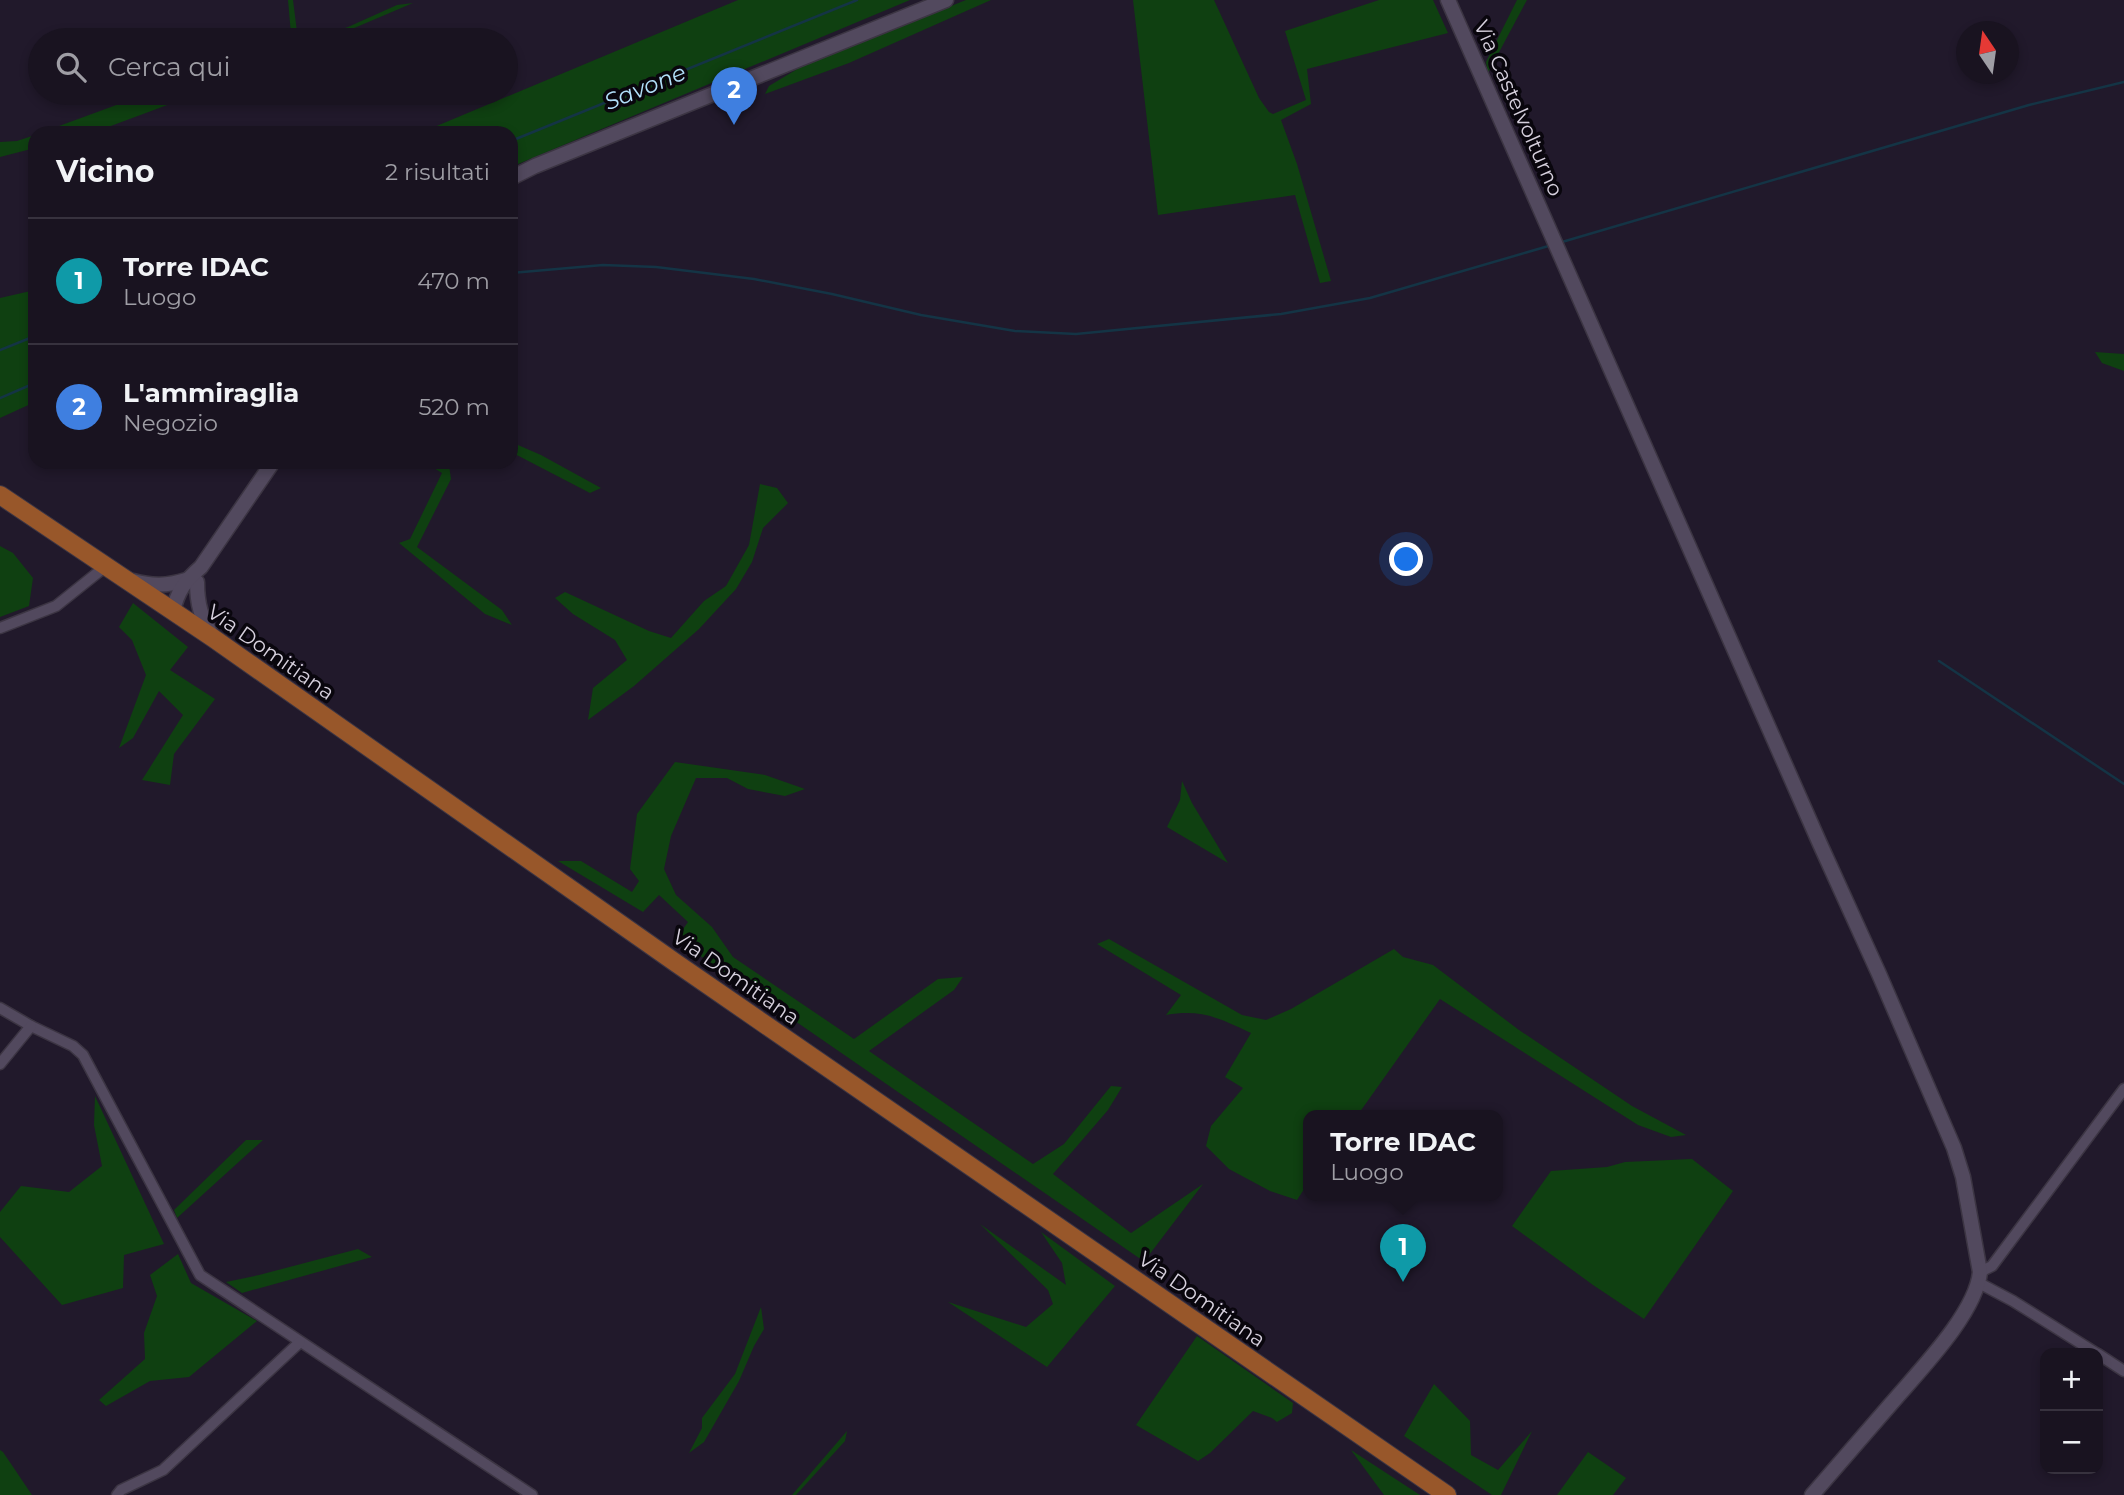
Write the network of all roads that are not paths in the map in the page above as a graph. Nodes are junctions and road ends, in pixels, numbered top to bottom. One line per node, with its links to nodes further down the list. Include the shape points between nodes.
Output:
1 (946, 0): 3 (street)
2 (1448, 0): 16 (street, Via Castelvolturno, via 1954,1148 1964,1177)
3 (518, 174)
4 (269, 469): 8 (street)
5 (0, 495): 6 (main road, Via Domitiana)
6 (106, 566): 7 (main road, Via Domitiana); 10 (street, via 56,606)
7 (125, 579): 8 (street, via 148,585); 9 (main road, Via Domitiana)
8 (191, 581): 9 (street, via 176,596); 11 (street, via 202,620)
9 (173, 612): 11 (main road, Via Domitiana)
10 (0, 628)
11 (213, 638): 23 (main road, Via Domitiana)
12 (0, 1008): 13 (street)
13 (31, 1026): 14 (street); 17 (street, via 83,1055 200,1275)
14 (0, 1065)
15 (2124, 1089): 16 (street, via 1992,1266)
16 (1979, 1277): 18 (street); 24 (street, via 1963,1314 1937,1350)
17 (300, 1342): 21 (street, via 163,1470); 22 (street)
18 (2087, 1348)
19 (2103, 1358): 20 (street)
20 (2124, 1371)
21 (117, 1495)
22 (532, 1495)
23 (1447, 1495)
24 (1812, 1495)

